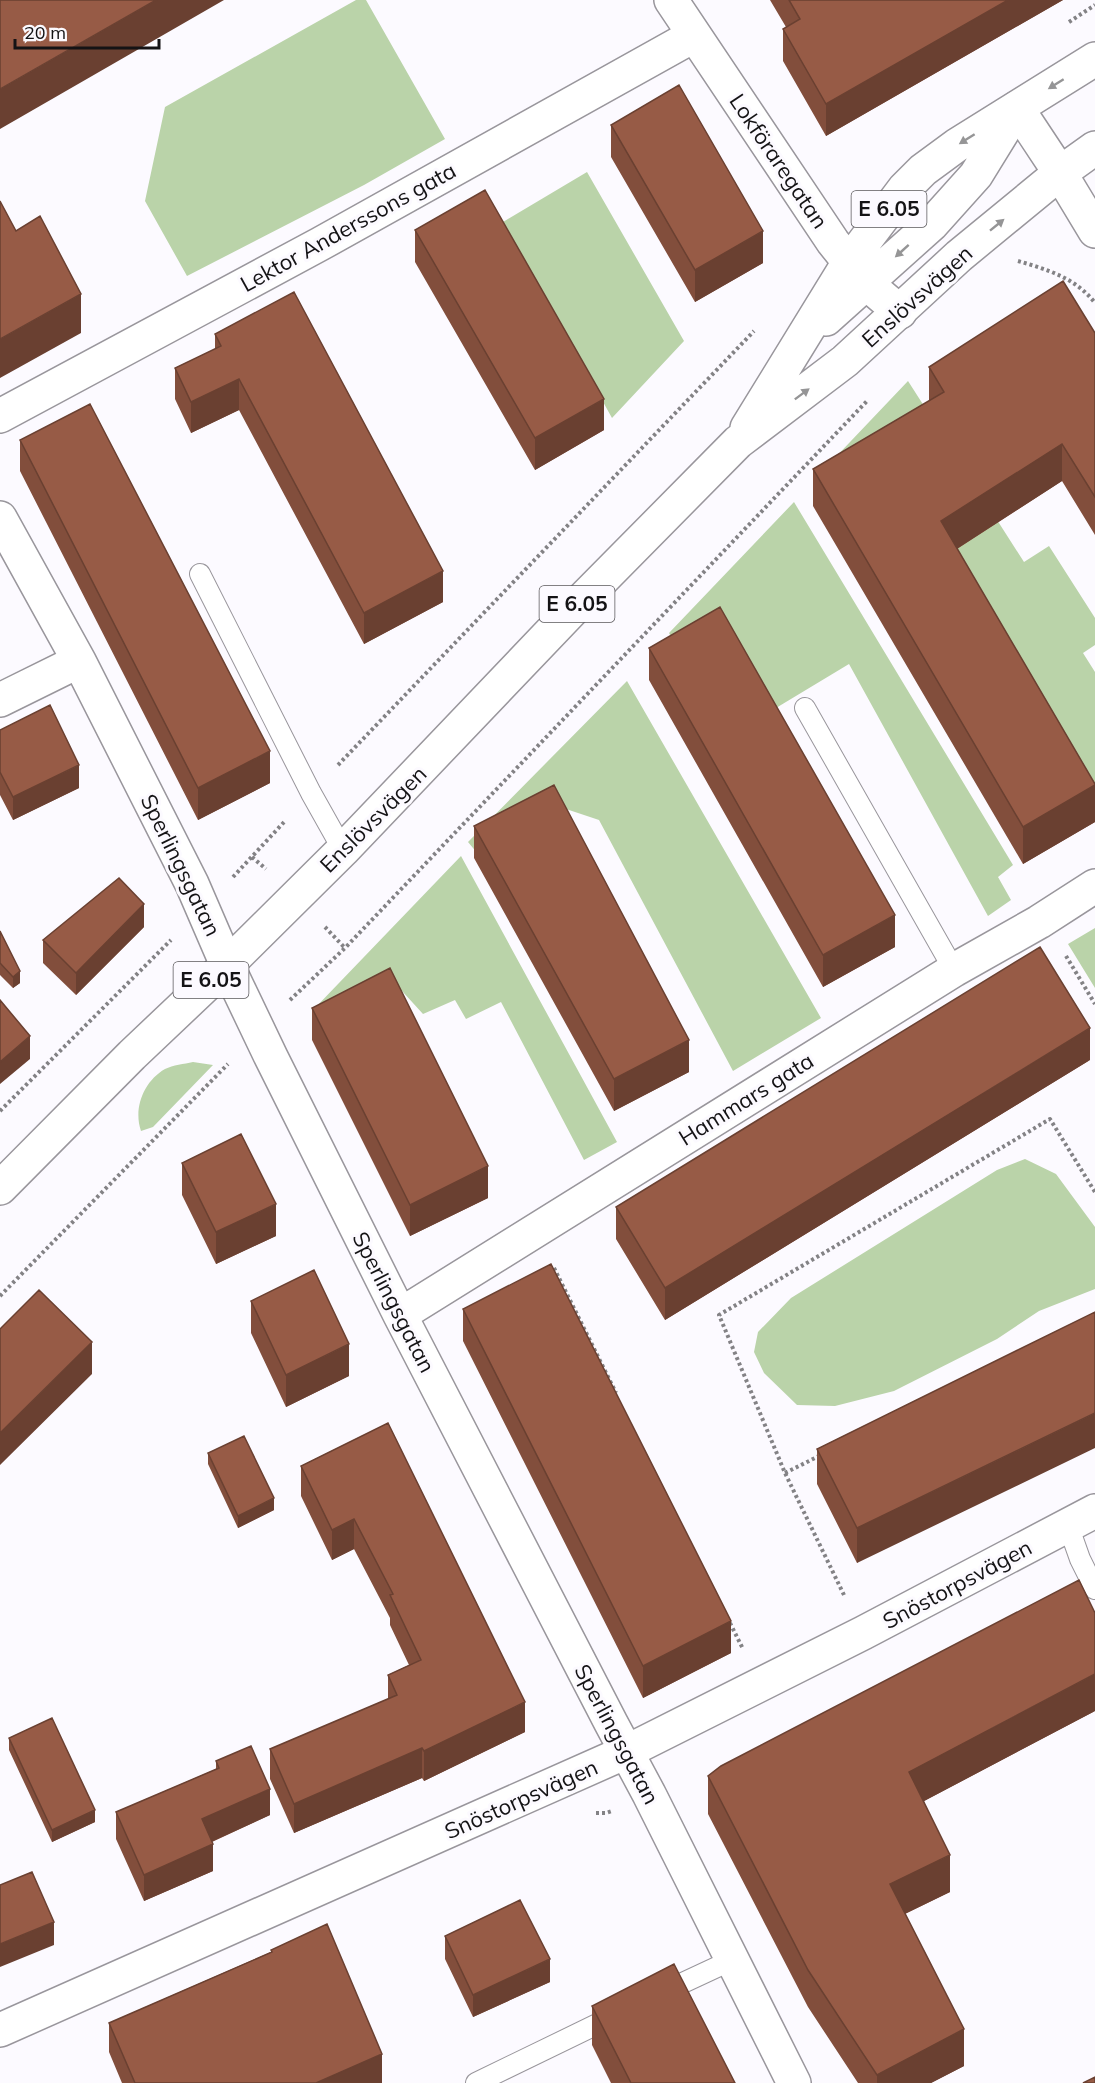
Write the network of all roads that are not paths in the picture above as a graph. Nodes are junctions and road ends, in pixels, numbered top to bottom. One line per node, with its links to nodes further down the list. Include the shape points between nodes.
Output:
1 (670, 0): 2 (main road, Lokföraregatan)
2 (693, 36): 8 (main road, Lokföraregatan); 10 (main road, Lektor Anderssons gata, via 320,244)
3 (1095, 59): 4 (main road, Enslövsvägen / E 6.05, one-way to 4)
4 (1017, 108): 6 (main road); 8 (main road, Enslövsvägen / E 6.05, one-way to 8, via 976,175 932,224); 8 (main road, Enslövsvägen / E 6.05, one-way to 8, via 957,145 904,189)
5 (1095, 148): 6 (main road, Enslövsvägen / E 6.05)
6 (1060, 173): 7 (main road); 9 (main road, Enslövsvägen / E 6.05, one-way to 6, via 959,256)
7 (1095, 231)
8 (857, 273): 9 (main road, Lokföraregatan); 11 (main road, Enslövsvägen / E 6.05, via 797,346)
9 (900, 312): 11 (main road, Enslövsvägen / E 6.05, one-way to 9, via 845,361)
10 (0, 416)
11 (738, 442): 17 (main road, Enslövsvägen / E 6.05, via 574,607)
12 (0, 518): 14 (main road, Sperlingsgatan)
13 (200, 574): 17 (lane, via 310,793)
14 (79, 661): 15 (main road); 19 (main road, Sperlingsgatan, via 204,907)
15 (0, 700)
16 (805, 708): 20 (lane)
17 (343, 850): 19 (main road, Enslövsvägen / E 6.05)
18 (1095, 886): 20 (main road, Hammars gata)
19 (227, 965): 21 (main road, Enslövsvägen / E 6.05, via 132,1054); 22 (main road, Sperlingsgatan)
20 (954, 970): 22 (main road, Hammars gata)
21 (0, 1188)
22 (400, 1315): 25 (main road, Sperlingsgatan)
23 (1081, 1518): 24 (lane, via 1080,1559); 25 (main road, Snöstorpsvägen)
24 (1095, 1589)
25 (626, 1752): 26 (main road, Sperlingsgatan); 27 (main road, Snöstorpsvägen)
26 (732, 1960): 28 (lane); 29 (main road, Sperlingsgatan)
27 (0, 2030)
28 (476, 2083)
29 (794, 2083)

